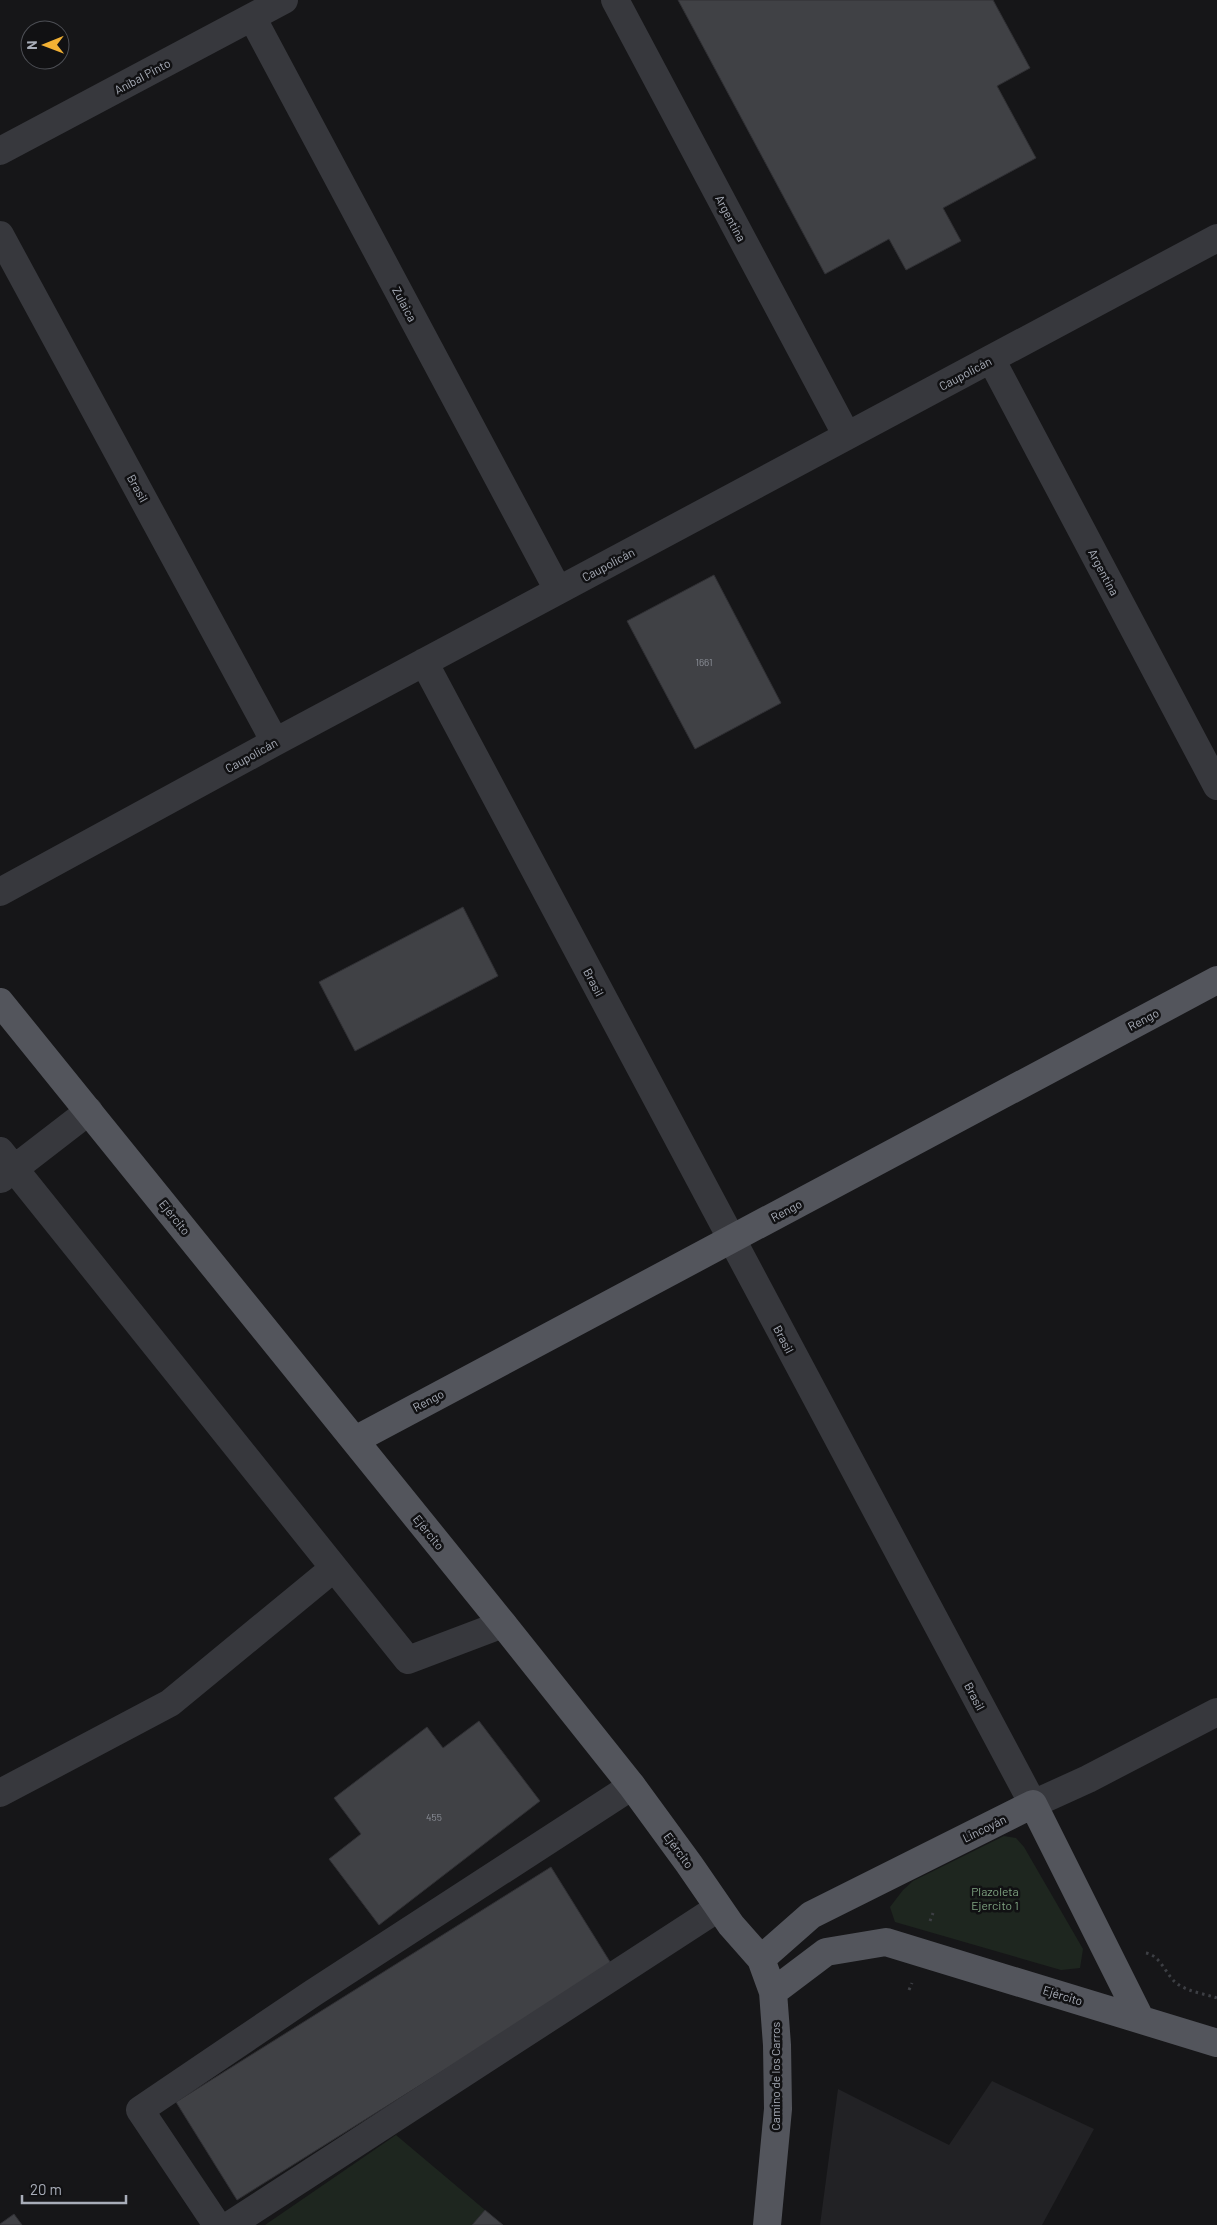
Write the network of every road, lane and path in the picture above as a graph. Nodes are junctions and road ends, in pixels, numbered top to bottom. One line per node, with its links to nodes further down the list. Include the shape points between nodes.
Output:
1 (284, 0): 3 (street, Aníbal Pinto)
2 (614, 0): 8 (street, Argentina)
3 (252, 17): 4 (street, Aníbal Pinto); 9 (street, Zulaica)
4 (0, 151)
5 (0, 235): 11 (street, Brasil)
6 (1217, 238): 7 (street, Caupolicán)
7 (991, 359): 8 (street, Caupolicán); 12 (street, Argentina)
8 (847, 436): 9 (street, Caupolicán)
9 (558, 590): 10 (street, Caupolicán)
10 (424, 662): 11 (street, Caupolicán); 18 (street, Brasil)
11 (275, 742): 13 (street, Caupolicán)
12 (1217, 786)
13 (0, 892)
14 (1217, 980): 18 (main road, Rengo)
15 (0, 1002): 16 (main road, Ejército)
16 (89, 1111): 17 (street); 19 (main road, Ejército)
17 (5, 1167): 20 (street)
18 (731, 1239): 19 (main road, Rengo); 25 (street, Brasil)
19 (355, 1440): 21 (main road, Ejército)
20 (334, 1568): 21 (street, via 408,1660); 24 (street, via 170,1703)
21 (503, 1624): 23 (main road, Ejército)
22 (1217, 1712): 25 (street, Lincoyán)
23 (632, 1786): 26 (main road, Ejército); 33 (street, via 313,1993 140,2110)
24 (0, 1793)
25 (1033, 1804): 28 (main road, Lincoyán, via 810,1915); 31 (main road, Brasil)
26 (718, 1908): 28 (main road, Ejército); 34 (street)
27 (1146, 1953): 30 (path, via 1156,1958 1179,1985)
28 (761, 1959): 29 (main road, Camino de los Carros)
29 (773, 1992): 31 (main road, Ejército, via 826,1952 886,1942); 35 (main road, Camino de los Carros, via 778,2109)
30 (1217, 1998)
31 (1140, 2018): 32 (main road, Ejército)
32 (1217, 2043)
33 (217, 2225)
34 (230, 2225)
35 (767, 2225)

